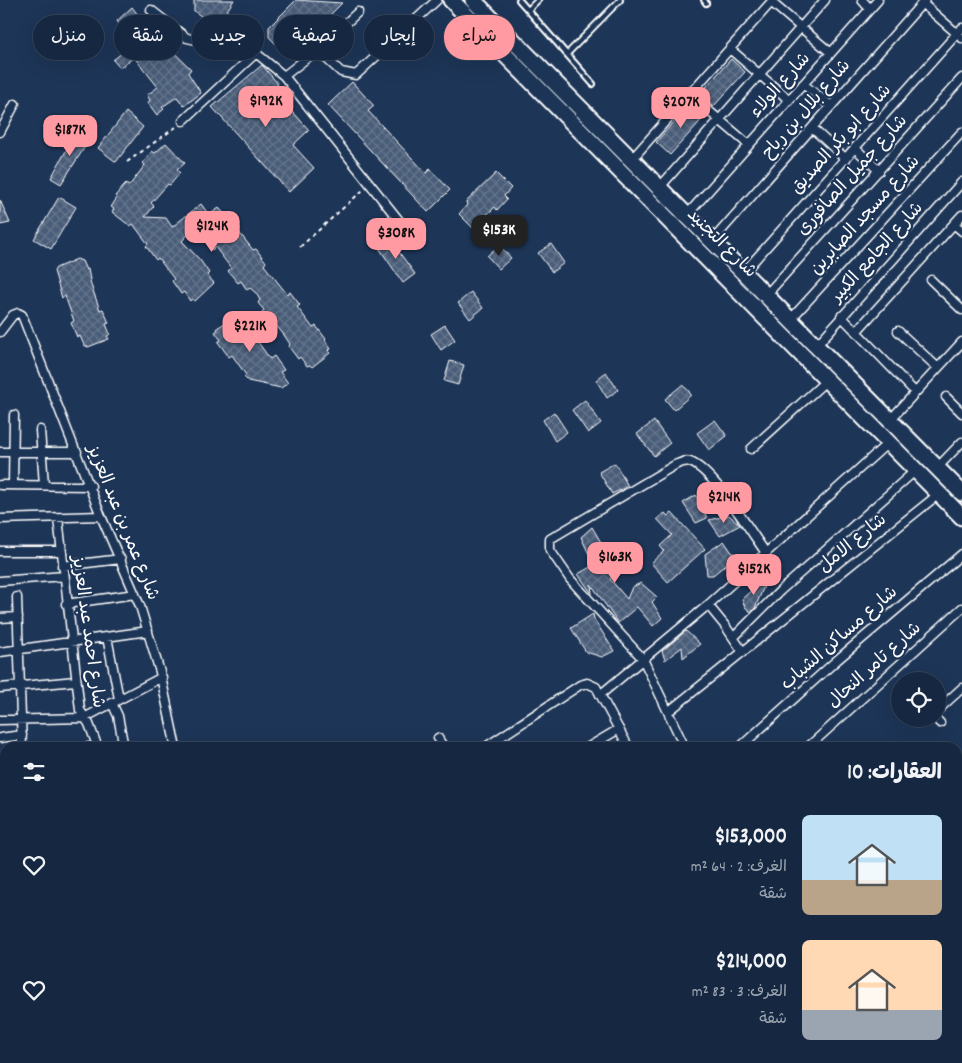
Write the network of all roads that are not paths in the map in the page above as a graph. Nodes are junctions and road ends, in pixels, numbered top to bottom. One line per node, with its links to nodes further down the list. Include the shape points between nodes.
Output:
1 (437, 0): 26 (street, via 356,75 341,72)
2 (451, 0): 66 (highway, شارع التجنيد)
3 (473, 0): 43 (highway, شارع التجنيد)
4 (519, 0): 13 (lane)
5 (538, 0): 13 (lane)
6 (620, 0): 22 (lane)
7 (825, 0): 17 (street)
8 (862, 0): 12 (street)
9 (878, 0): 12 (street, شارع الولاء)
10 (772, 1): 17 (street); 20 (street)
11 (923, 2): 18 (street); 35 (street, شارع بلال بن رباح)
12 (870, 8): 21 (street, شارع الولاء)
13 (529, 9): 22 (lane)
14 (151, 10): 19 (street)
15 (358, 12): 16 (street)
16 (354, 16)
17 (801, 28): 21 (street); 27 (street)
18 (960, 33): 42 (street, شارع ابو بكر الصديق)
19 (192, 39)
20 (730, 49): 27 (street); 32 (street)
21 (831, 53): 31 (street, شارع الولاء)
22 (567, 54): 30 (lane)
23 (248, 60): 37 (street)
24 (264, 60): 28 (street)
25 (305, 60): 28 (street)
26 (328, 60)
27 (760, 74): 33 (street); 36 (street)
28 (284, 76): 53 (street)
29 (962, 78): 45 (street, شارع جميل الصافورى)
30 (593, 84)
31 (804, 84): 33 (street, شارع الولاء); 35 (street)
32 (690, 94): 36 (street); 43 (street)
33 (790, 100): 41 (street, شارع الولاء)
34 (15, 104): 39 (street)
35 (831, 106): 38 (street, شارع بلال بن رباح)
36 (719, 120): 41 (street); 47 (street)
37 (183, 121)
38 (812, 128): 44 (street); 52 (street, شارع بلال بن رباح)
39 (0, 132)
40 (962, 132): 59 (street, شارع مسجد الصابرين)
41 (749, 145): 48 (street, شارع الولاء)
42 (855, 148): 44 (street, شارع ابو بكر الصديق); 45 (street)
43 (632, 159): 47 (highway, شارع التجنيد)
44 (846, 159): 54 (street, شارع ابو بكر الصديق)
45 (879, 170): 56 (street, شارع جميل الصافورى)
46 (962, 182): 58 (street, شارع الجامع الكبير)
47 (660, 187): 48 (highway, شارع التجنيد)
48 (687, 214): 52 (highway, شارع التجنيد)
49 (962, 215): 50 (street)
50 (954, 224): 51 (street); 62 (street)
51 (962, 231)
52 (713, 240): 54 (highway, شارع التجنيد)
53 (417, 243)
54 (744, 272): 56 (highway, شارع التجنيد)
55 (931, 280): 57 (street)
56 (766, 294): 59 (highway, شارع التجنيد)
57 (962, 310)
58 (841, 316): 62 (street); 64 (street, شارع الجامع الكبير)
59 (791, 319): 64 (highway, شارع التجنيد)
60 (898, 331): 65 (street)
61 (0, 332): 77 (street, شارع عمر بن عبد العزيز, via 13,315 22,315)
62 (856, 332): 67 (street)
63 (962, 342): 65 (street)
64 (817, 345): 71 (highway, شارع التجنيد)
65 (938, 368): 67 (street)
66 (828, 379): 73 (highway, شارع التجنيد); 75 (street)
67 (915, 392): 71 (street)
68 (946, 397): 69 (street)
69 (962, 413)
70 (14, 415): 78 (street)
71 (891, 419): 80 (highway, شارع التجنيد)
72 (40, 430): 79 (street)
73 (889, 442): 81 (highway, شارع التجنيد); 94 (street)
74 (962, 442): 80 (street)
75 (752, 450)
76 (0, 452): 78 (street)
77 (77, 452): 79 (street); 86 (street, شارع عمر بن عبد العزيز)
78 (14, 453): 79 (street); 84 (street)
79 (42, 453): 85 (street)
80 (938, 467): 82 (highway, شارع التجنيد)
81 (916, 470): 87 (highway, شارع التجنيد); 109 (street, via 780,591)
82 (959, 484)
83 (0, 485): 84 (street)
84 (12, 485): 85 (street)
85 (44, 485): 86 (street)
86 (91, 486): 88 (street, شارع عمر بن عبد العزيز)
87 (940, 493): 89 (highway, شارع التجنيد); 113 (street, شارع الامل)
88 (101, 516): 90 (street); 96 (street, شارع عمر بن عبد العزيز)
89 (962, 516)
90 (58, 518): 91 (street); 93 (street, شارع احمد عبد العزيز)
91 (0, 519)
92 (0, 551): 93 (street)
93 (61, 551): 97 (street, شارع احمد عبد العزيز)
94 (766, 553): 103 (street); 114 (street, via 721,489 694,464 686,461 552,536 548,547 559,564)
95 (962, 554): 140 (street, شارع مساكن الشباب)
96 (121, 559): 97 (street); 100 (street, شارع عمر بن عبد العزيز)
97 (62, 566): 98 (street, شارع احمد عبد العزيز)
98 (64, 576): 99 (street); 102 (street, شارع احمد عبد العزيز)
99 (0, 581)
100 (135, 594): 102 (street); 107 (street, شارع عمر بن عبد العزيز)
101 (18, 597): 105 (street)
102 (66, 604): 110 (street, شارع احمد عبد العزيز)
103 (708, 605): 109 (street); 114 (street)
104 (962, 608): 141 (street, شارع تامر النحال)
105 (18, 617): 106 (street); 111 (street)
106 (0, 618)
107 (148, 631): 108 (street); 115 (street, شارع عمر بن عبد العزيز)
108 (107, 637): 110 (street); 121 (street)
109 (734, 637): 113 (street)
110 (71, 642): 111 (street); 116 (street, شارع احمد عبد العزيز)
111 (18, 649): 112 (street); 117 (street)
112 (0, 652)
113 (742, 652): 123 (street, شارع الامل)
114 (642, 659): 120 (street); 123 (street)
115 (162, 677): 121 (street); 134 (street, شارع عمر بن عبد العزيز)
116 (76, 681): 117 (street); 124 (street, شارع احمد عبد العزيز)
117 (20, 686): 118 (street); 126 (street)
118 (0, 688)
119 (962, 688): 122 (street)
120 (600, 695): 127 (street); 136 (street, via 590,683 580,684)
121 (116, 701): 124 (street); 133 (street)
122 (946, 703)
123 (668, 712): 139 (street)
124 (84, 718): 126 (street); 132 (street, شارع احمد عبد العزيز)
125 (0, 720): 126 (street)
126 (21, 720): 128 (street)
127 (619, 730): 137 (street); 138 (street)
128 (22, 735): 129 (street); 131 (street)
129 (0, 738)
130 (438, 738): 135 (street)
131 (22, 742)
132 (96, 742)
133 (123, 742)
134 (175, 742)
135 (440, 742)
136 (493, 742)
137 (598, 742)
138 (626, 742)
139 (682, 742)
140 (746, 742)
141 (814, 742)

